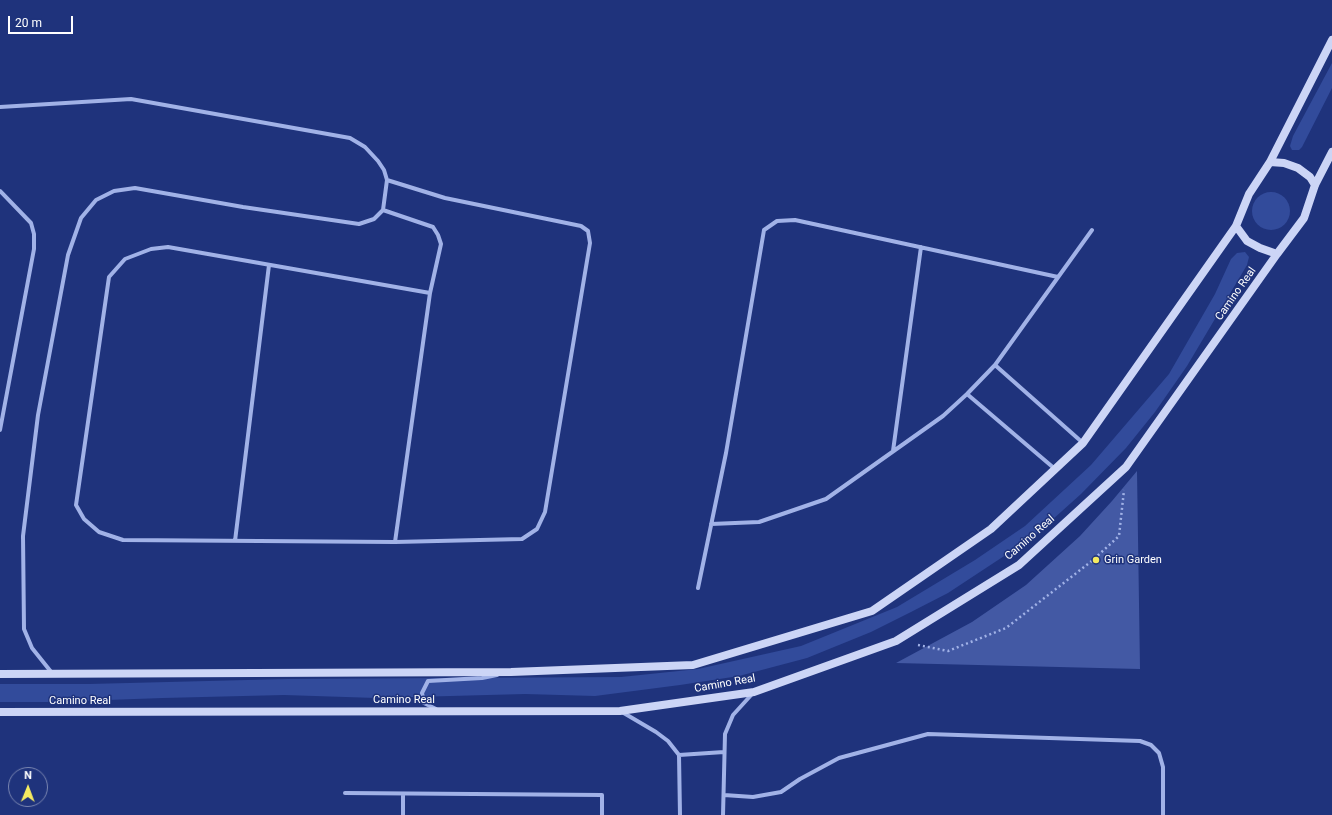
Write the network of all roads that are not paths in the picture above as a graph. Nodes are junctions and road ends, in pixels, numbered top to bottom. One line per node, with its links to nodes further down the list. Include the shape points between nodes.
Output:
1 (1332, 40): 4 (main road)
2 (0, 107): 5 (street, via 131,99 350,138 365,147 378,161)
3 (1332, 152): 6 (main road, Camino Real)
4 (1270, 162): 6 (main road, via 1298,168 1310,177); 9 (main road, via 1248,194)
5 (387, 180): 8 (street); 24 (street, via 445,198 582,226 588,231 590,243 545,512 537,529 522,540)
6 (1315, 185): 12 (main road, Camino Real, via 1304,218)
7 (0, 191): 18 (street, via 31,223 34,234 34,249)
8 (383, 210): 15 (street, via 433,227 438,235 440,244); 27 (street, via 374,219 359,224 135,188 114,191 96,200 81,218 68,255 38,415 23,536 24,629 32,648)
9 (1236, 226): 12 (main road, via 1247,241); 19 (main road)
10 (1092, 230): 14 (street)
11 (921, 247): 14 (street); 20 (street); 22 (street, via 795,220 777,220 764,230 726,453)
12 (1277, 254): 29 (main road, Camino Real, via 1126,467 1018,565 896,641)
13 (269, 265): 15 (street); 23 (street); 23 (street, via 168,246 151,249 125,259 109,277 76,505 84,519 99,532 123,540)
14 (1058, 277): 16 (street)
15 (430, 293): 24 (street)
16 (995, 365): 17 (street); 19 (street)
17 (967, 394): 20 (street, via 943,416); 21 (street)
18 (0, 430)
19 (1083, 443): 21 (main road)
20 (893, 451): 22 (street, via 826,499 759,522)
21 (1055, 470): 26 (main road, via 991,529 872,611 692,665)
22 (711, 524): 25 (street)
23 (235, 541): 24 (street)
24 (395, 542)
25 (698, 588)
26 (512, 672): 27 (main road); 30 (street, via 482,678 428,681 422,693 424,703)
27 (52, 673): 28 (main road)
28 (0, 674)
29 (754, 692): 31 (main road, Camino Real); 33 (street, via 733,716 726,734)
30 (439, 711): 31 (main road, Camino Real); 32 (main road, Camino Real)
31 (620, 711): 34 (street, via 656,732 668,741)
32 (0, 712)
33 (724, 752): 34 (street); 37 (street)
34 (679, 755): 40 (street)
35 (345, 793): 36 (street)
36 (403, 794): 38 (street); 39 (street, via 602,795)
37 (724, 795): 41 (street); 42 (street, via 753,797 781,792 839,758 928,734 1140,741 1151,745 1159,753 1163,767)
38 (403, 815)
39 (602, 815)
40 (680, 815)
41 (723, 815)
42 (1164, 815)

